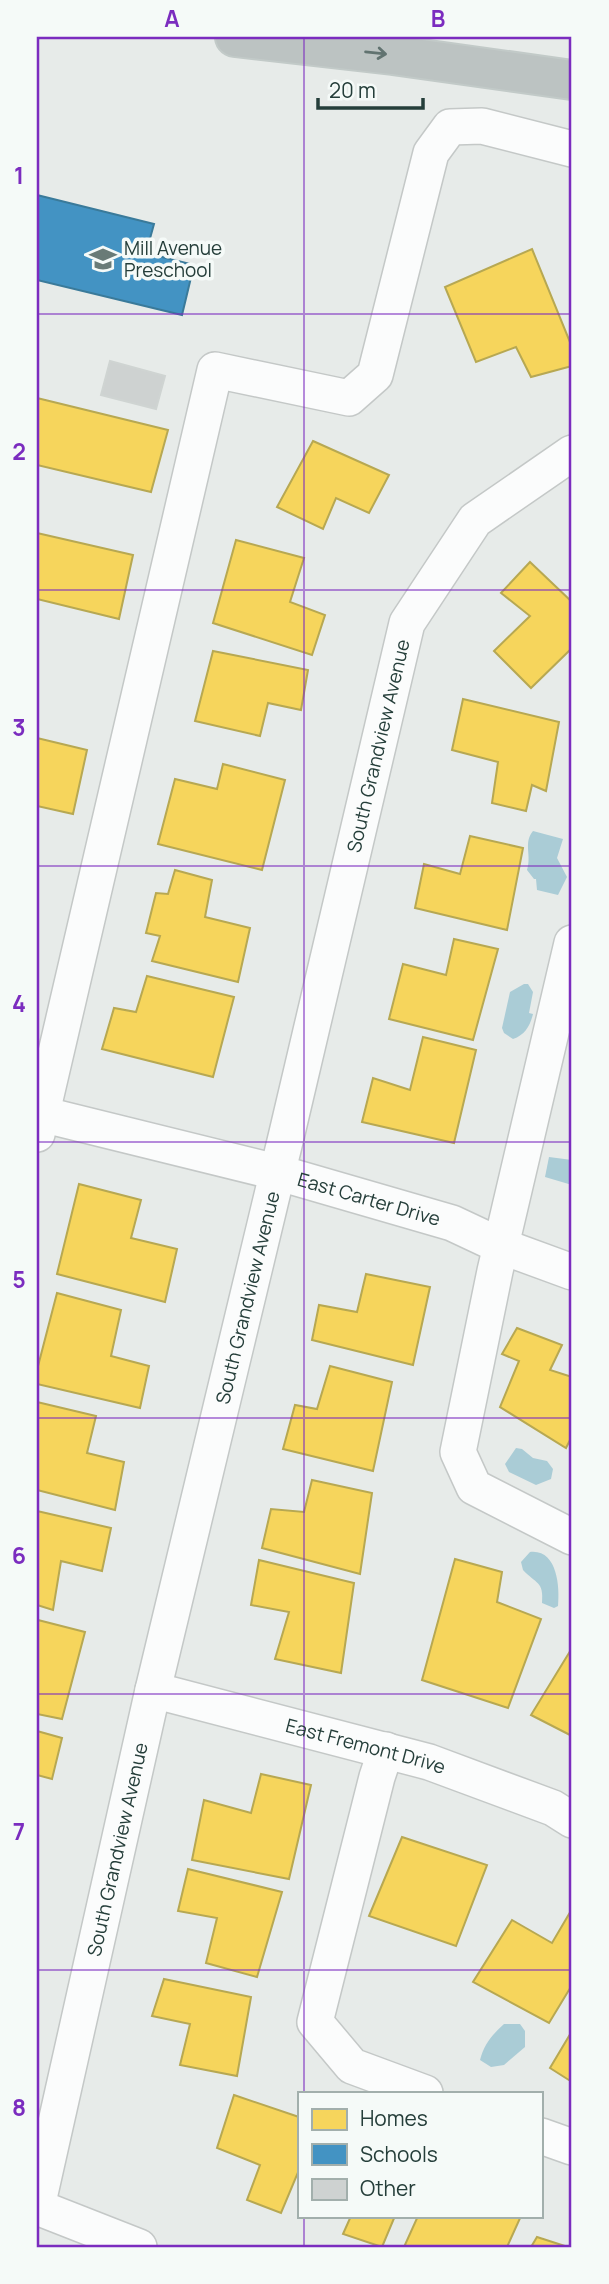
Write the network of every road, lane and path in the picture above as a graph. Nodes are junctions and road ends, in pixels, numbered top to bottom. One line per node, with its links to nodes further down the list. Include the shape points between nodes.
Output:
1 (235, 37): 2 (highway, one-way to 2)
2 (572, 80)
3 (572, 149): 6 (street, via 482,126 450,127 431,153 375,376 349,397 215,370)
4 (572, 453): 7 (street, South Grandview Avenue, via 475,520 407,623)
5 (572, 943): 8 (street)
6 (38, 1121): 7 (street, East Carter Drive)
7 (276, 1172): 8 (street, East Carter Drive, via 452,1223); 11 (street, South Grandview Avenue)
8 (501, 1246): 9 (street, East Carter Drive); 10 (street, via 458,1452 474,1487)
9 (572, 1272)
10 (572, 1537)
11 (153, 1690): 12 (street, East Fremont Drive); 17 (street, South Grandview Avenue)
12 (386, 1751): 13 (street, East Fremont Drive, via 442,1766 553,1808); 14 (street, via 315,2022 352,2067)
13 (572, 1820)
14 (422, 2092)
15 (542, 2136): 16 (street)
16 (572, 2147)
17 (37, 2207): 18 (street)
18 (139, 2247)

